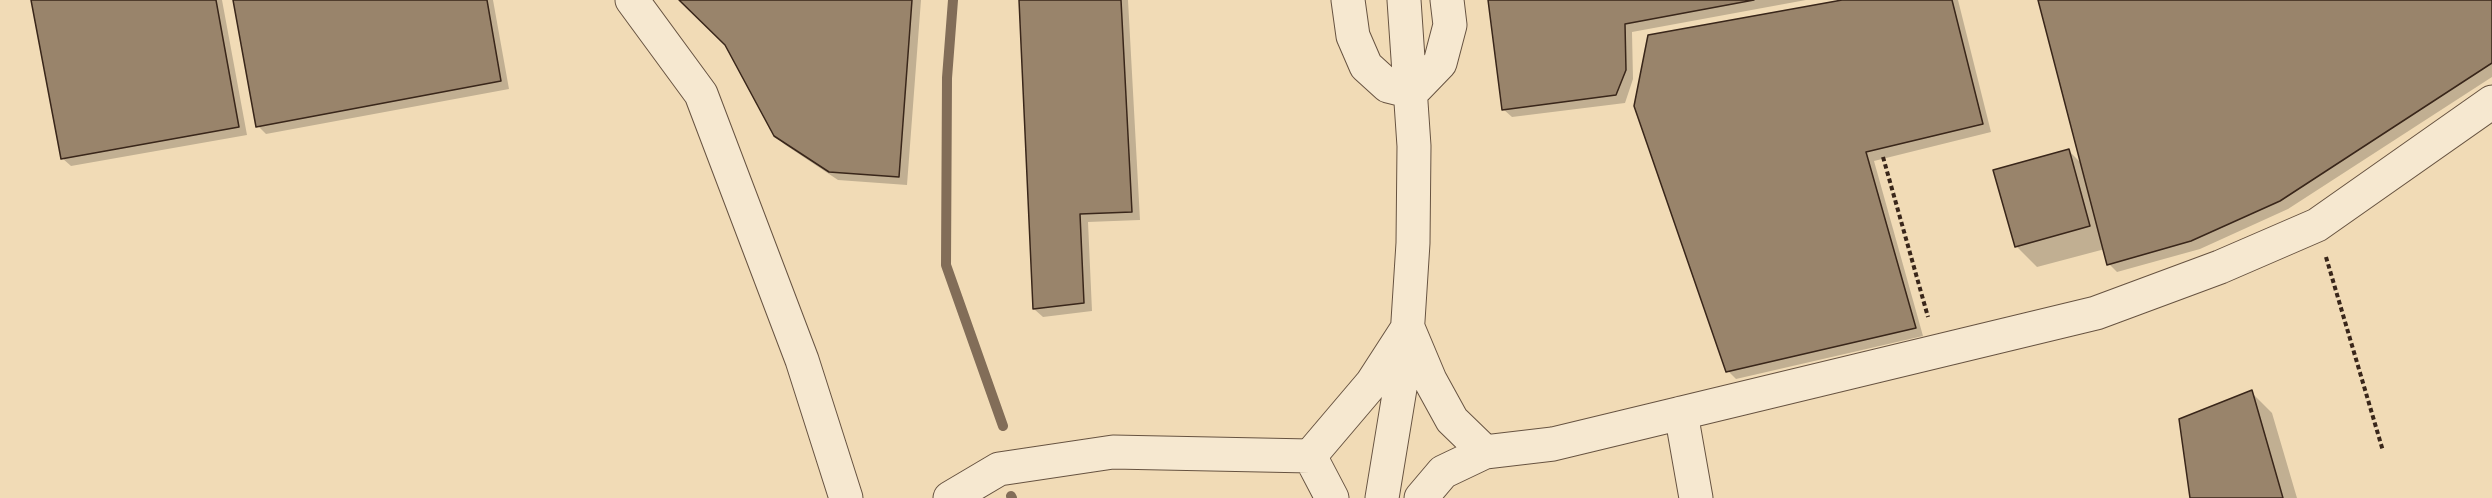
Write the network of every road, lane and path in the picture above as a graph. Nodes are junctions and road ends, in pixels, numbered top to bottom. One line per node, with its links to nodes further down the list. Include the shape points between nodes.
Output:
1 (632, 0): 15 (street, via 701,94 802,360)
2 (1348, 0): 5 (street, via 1353,36 1366,66 1388,86)
3 (1404, 0): 5 (street)
4 (1447, 0): 5 (street, via 1450,25 1440,63)
5 (1412, 92): 9 (street, via 1413,243)
6 (2492, 102): 8 (street)
7 (1883, 157): 10 (path)
8 (2317, 225): 10 (street, via 2220,267 2096,313); 12 (path)
9 (1408, 328): 13 (street, via 1452,420); 14 (street, via 1372,383); 18 (street)
10 (1938, 352): 11 (street)
11 (1681, 413): 13 (street, via 1553,444); 20 (street)
12 (2383, 451)
13 (1485, 452): 19 (street, via 1443,472)
14 (1310, 456): 16 (street, via 1113,453 999,470); 17 (street)
15 (846, 498)
16 (950, 498)
17 (1332, 498)
18 (1382, 498)
19 (1421, 498)
20 (1696, 498)

